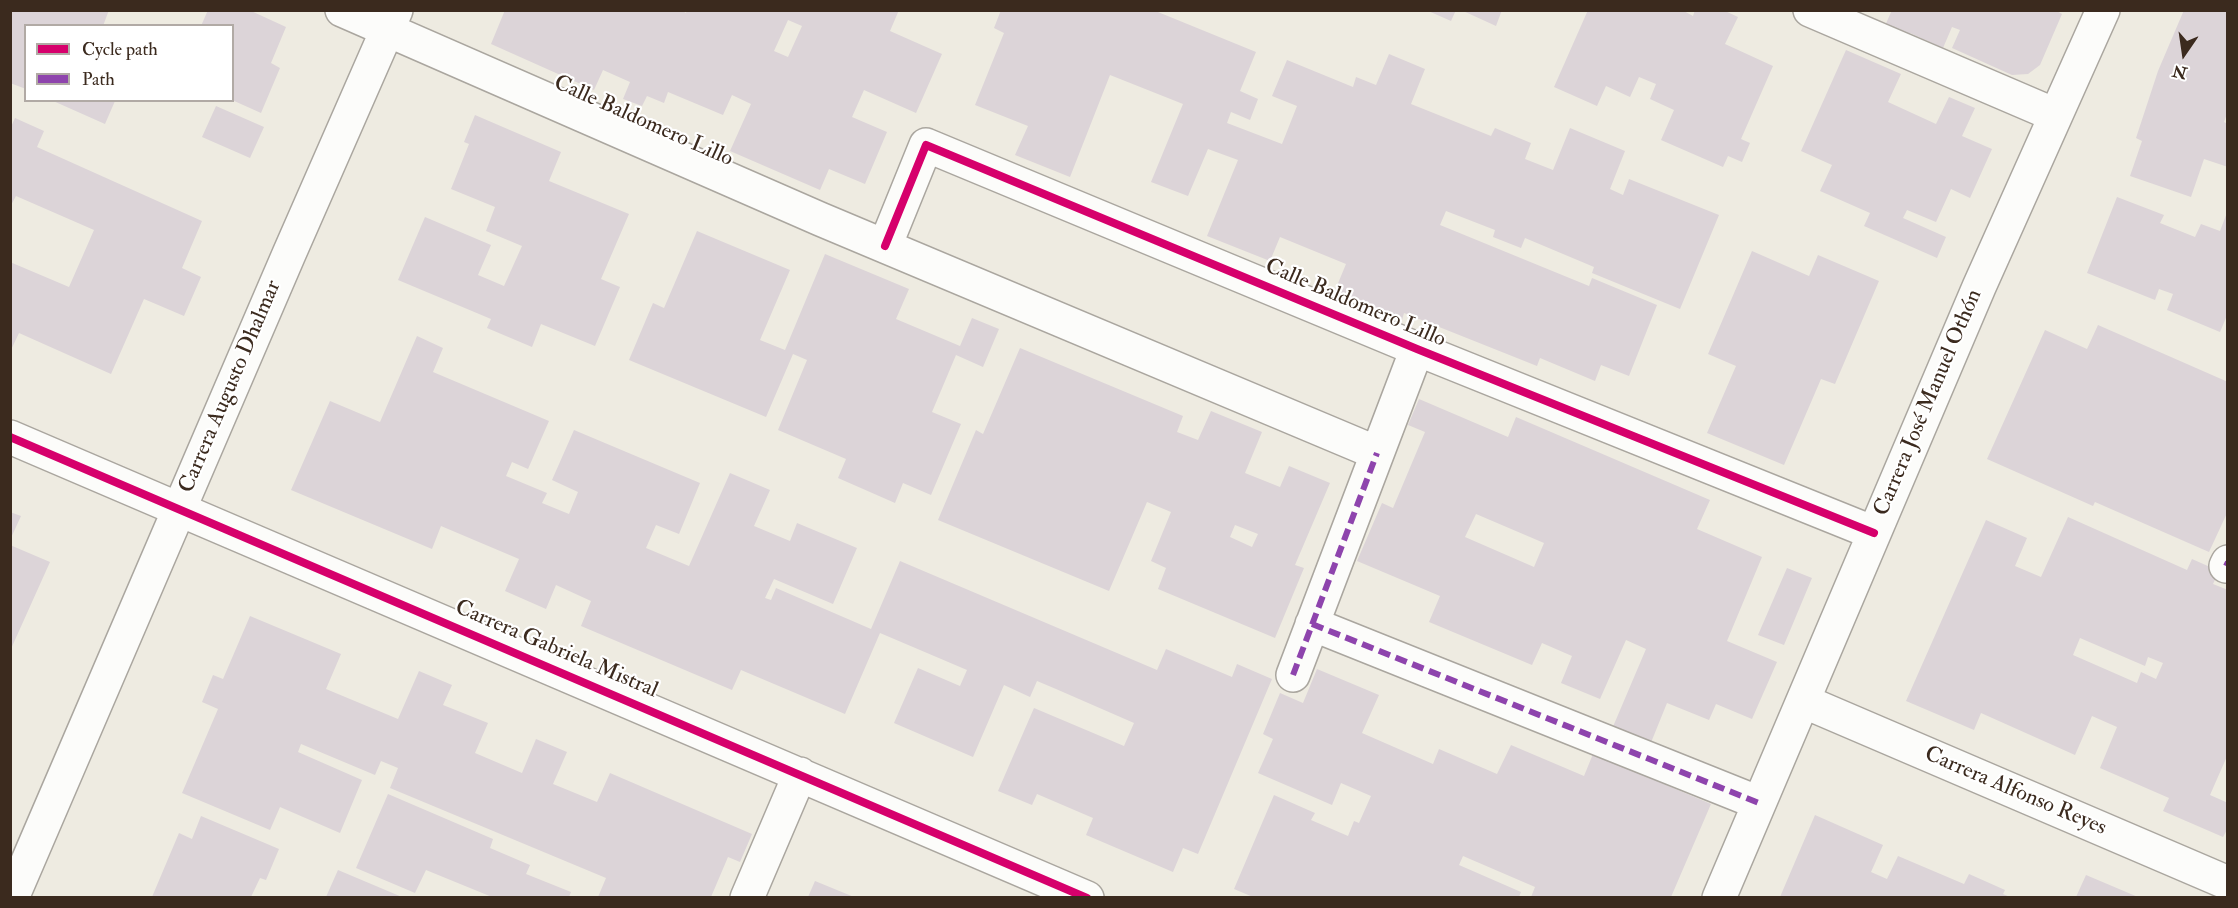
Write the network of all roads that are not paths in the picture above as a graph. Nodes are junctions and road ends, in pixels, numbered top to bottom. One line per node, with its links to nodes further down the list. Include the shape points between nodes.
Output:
1 (342, 10): 4 (street, Calle Baldomero Lillo)
2 (1810, 10): 5 (street)
3 (2103, 10): 5 (street, Carrera José Manuel Othón)
4 (392, 21): 6 (street, Calle Baldomero Lillo); 10 (street, Carrera Augusto Dhalmar)
5 (2055, 116): 11 (street, Carrera José Manuel Othón)
6 (885, 246): 7 (street, Calle Baldomero Lillo, via 926,145); 9 (street, Calle Baldomero Lillo)
7 (1417, 349): 9 (street, Calle Baldomero Lillo); 11 (street, Calle Baldomero Lillo)
8 (10, 437): 10 (street, Carrera Gabriela Mistral)
9 (1377, 453): 12 (street)
10 (178, 508): 15 (street, Carrera Gabriela Mistral); 18 (street, Carrera Augusto Dhalmar)
11 (1874, 533): 14 (street, Carrera José Manuel Othón)
12 (1312, 624): 13 (street); 16 (street)
13 (1293, 675)
14 (1803, 701): 16 (street, Carrera José Manuel Othón); 17 (street, Carrera Alfonso Reyes)
15 (800, 774): 19 (street); 20 (street, Carrera Gabriela Mistral)
16 (1760, 803): 21 (street, Carrera José Manuel Othón)
17 (2228, 883)
18 (12, 897)
19 (747, 897)
20 (1087, 897)
21 (1719, 897)

